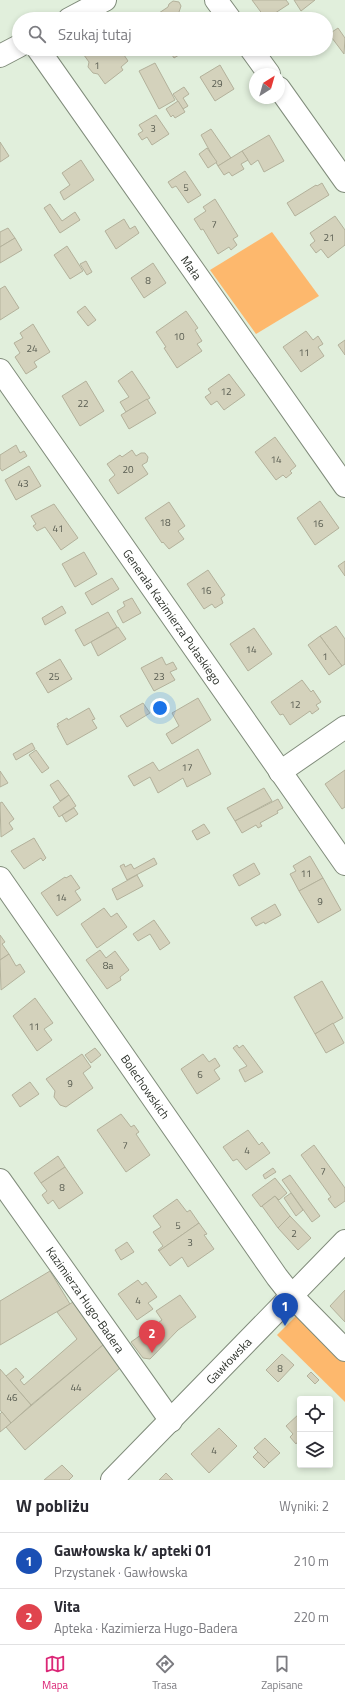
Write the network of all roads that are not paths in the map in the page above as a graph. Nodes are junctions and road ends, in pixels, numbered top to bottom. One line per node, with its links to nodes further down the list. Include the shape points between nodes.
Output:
1 (105, 0): 3 (street)
2 (216, 0): 4 (street)
3 (82, 12)
4 (225, 12)
5 (12, 50): 6 (street)
6 (0, 56)
7 (43, 56): 13 (street, Mała)
8 (256, 56): 9 (street)
9 (265, 68)
10 (285, 96): 11 (street)
11 (345, 181)
12 (0, 370): 15 (street, Generała Kazimierza Pułaskiego)
13 (345, 486)
14 (345, 727): 15 (street)
15 (280, 772): 16 (street, Generała Kazimierza Pułaskiego)
16 (345, 864)
17 (0, 878): 20 (street, Bolechowskich, via 272,1271)
18 (0, 1180): 22 (street, Kazimierza Hugo-Badera)
19 (345, 1241): 20 (street, Gawłowska)
20 (292, 1296): 21 (street, Bolechowskich); 22 (street, Gawłowska)
21 (345, 1350)
22 (171, 1421): 23 (street, Gawłowska)
23 (112, 1480)

